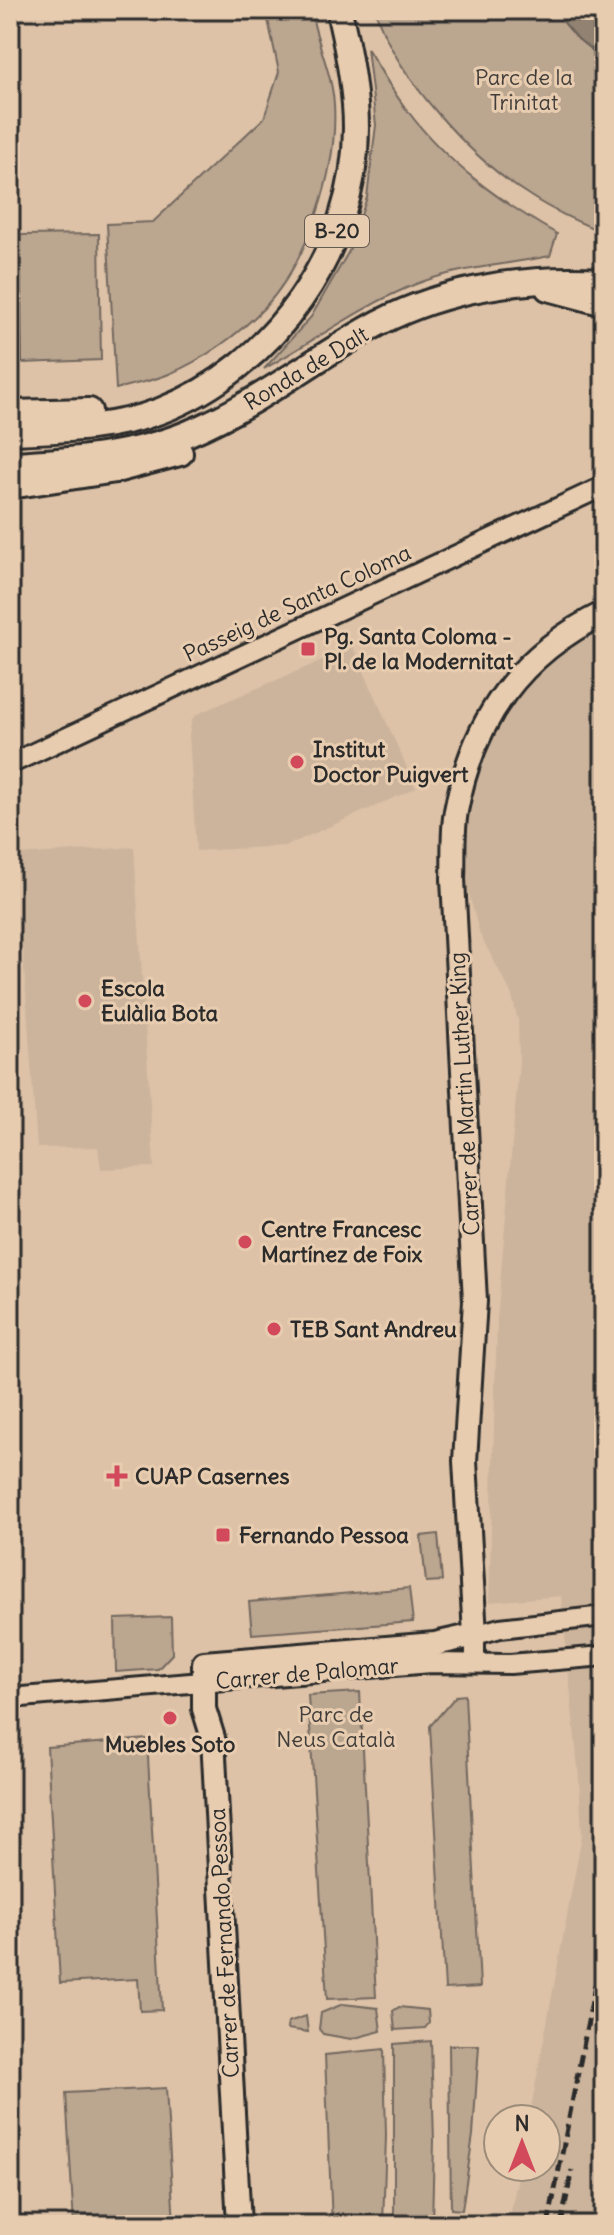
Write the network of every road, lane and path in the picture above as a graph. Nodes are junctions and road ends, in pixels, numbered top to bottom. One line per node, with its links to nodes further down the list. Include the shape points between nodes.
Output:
1 (341, 20): 3 (highway, Ronda de Dalt / B-20, via 356,129 339,226 323,265 293,311 235,369)
2 (598, 292): 4 (highway, Ronda de Dalt, via 559,280 432,300 334,349)
3 (201, 390): 5 (highway, via 92,411); 6 (highway, Ronda de Dalt / B-20, via 131,420)
4 (262, 397): 7 (highway, Ronda de Dalt, via 157,444 100,456); 8 (highway, via 210,436 172,456)
5 (10, 413)
6 (10, 432)
7 (10, 464)
8 (10, 486)
9 (604, 486): 11 (street, Passeig de Santa Coloma)
10 (604, 613): 13 (main road, Carrer de Martin Luther King, via 544,649 500,696 468,761 455,814 453,879 475,1301 465,1461)
11 (10, 764)
12 (604, 1616): 13 (street, Carrer de Palomar)
13 (475, 1635): 15 (street); 16 (main road, Carrer de Palomar)
14 (604, 1656): 15 (street, Carrer de Palomar)
15 (475, 1663): 16 (street, Carrer de Palomar)
16 (203, 1672): 17 (street, Carrer de Palomar); 18 (main road, Carrer de Fernando Pessoa, via 204,1709 213,1738)
17 (10, 1698)
18 (239, 2225)

